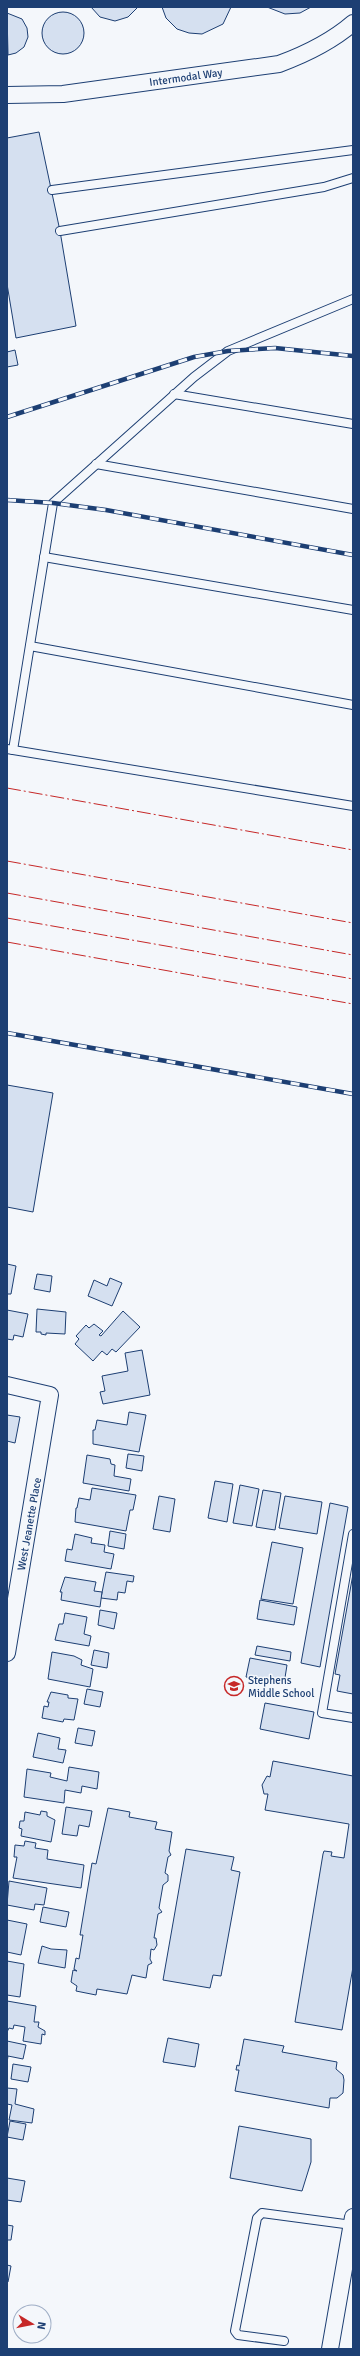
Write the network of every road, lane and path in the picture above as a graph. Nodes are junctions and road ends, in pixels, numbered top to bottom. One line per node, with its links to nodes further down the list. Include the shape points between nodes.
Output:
1 (353, 23): 2 (street, Intermodal Way, via 343,32 309,52 279,64 63,94)
2 (7, 95)
3 (353, 150): 5 (lane)
4 (353, 178): 6 (lane, via 324,187)
5 (52, 190)
6 (60, 231)
7 (352, 299): 8 (lane, via 228,351)
8 (174, 394): 9 (lane); 10 (lane)
9 (353, 424)
10 (96, 464): 11 (lane); 12 (lane, via 53,503)
11 (353, 509)
12 (44, 557): 13 (lane); 14 (lane)
13 (353, 610)
14 (30, 646): 15 (lane); 16 (lane)
15 (353, 705)
16 (10, 749): 17 (lane)
17 (353, 806)
18 (7, 1385): 20 (street, West Jeanette Place, via 50,1395)
19 (353, 1534): 21 (lane, via 322,1713)
20 (7, 1653)
21 (353, 1718)
22 (352, 2221): 23 (lane, via 262,2213 257,2218 235,2331 238,2335); 24 (street)
23 (284, 2341)
24 (330, 2349)

